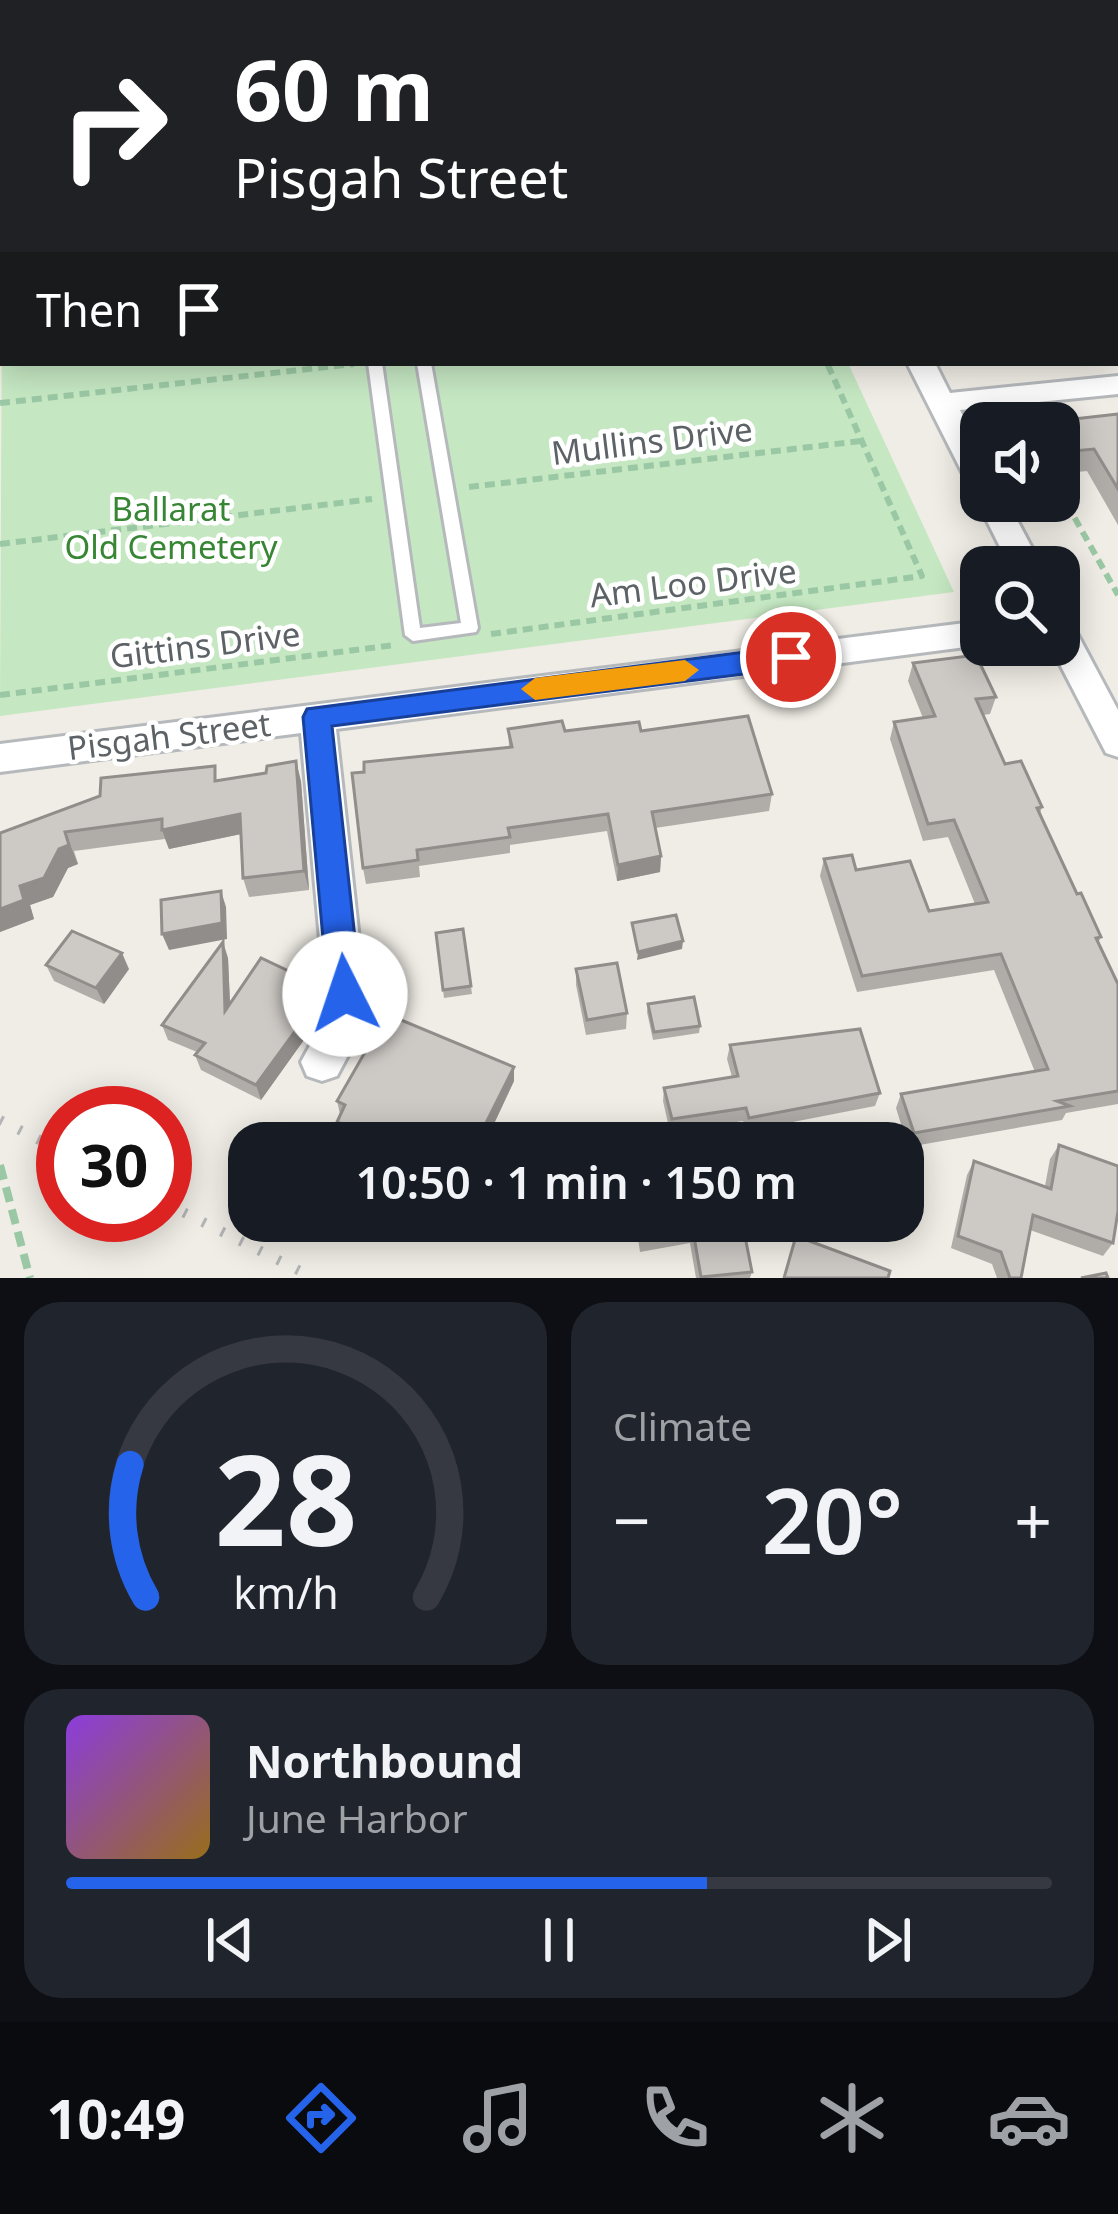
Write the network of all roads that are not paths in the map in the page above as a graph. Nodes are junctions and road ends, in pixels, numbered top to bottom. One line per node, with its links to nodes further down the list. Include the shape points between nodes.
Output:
1 (375, 366): 2 (lane, via 413,634 470,628)
2 (425, 366)
3 (923, 366): 5 (street)
4 (1118, 385): 5 (street)
5 (942, 403): 6 (street)
6 (960, 439)
7 (960, 636): 9 (street, Pisgah Street)
8 (1077, 666): 10 (street)
9 (317, 717): 11 (street, Pisgah Street); 12 (street, via 345,994 340,1031)
10 (1118, 743)
11 (0, 758)
12 (322, 1062)

